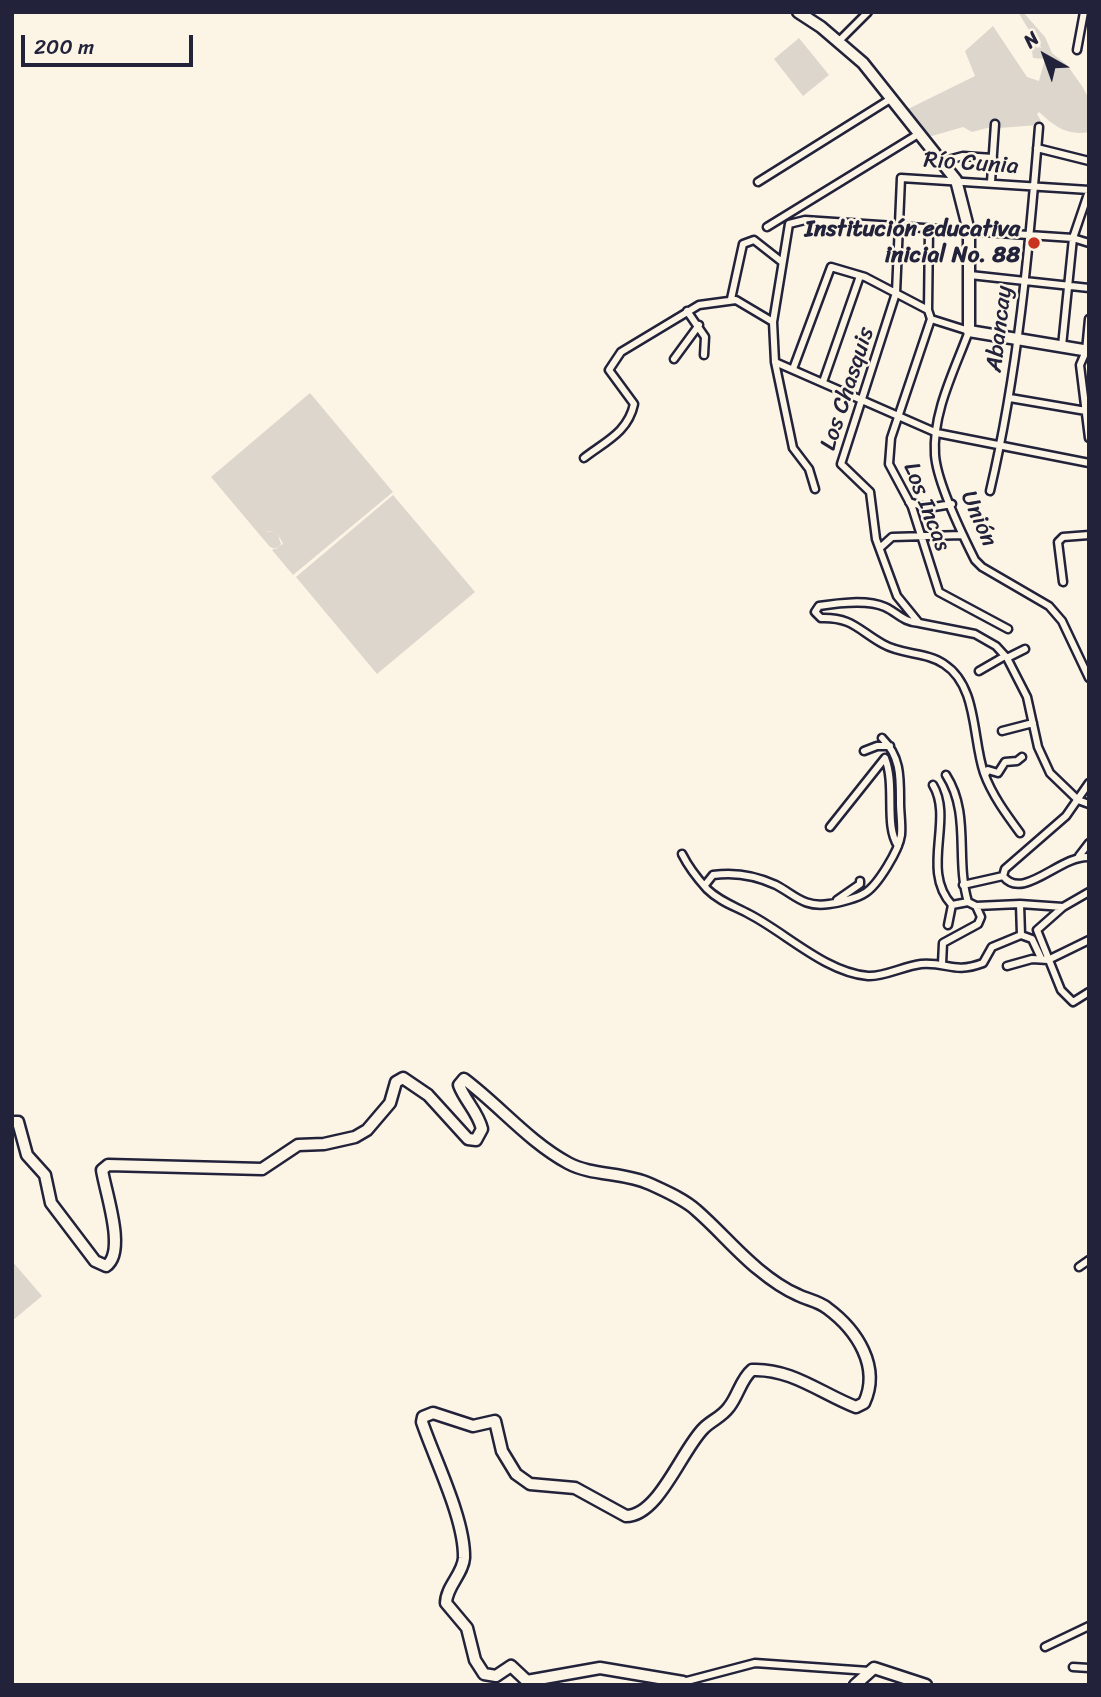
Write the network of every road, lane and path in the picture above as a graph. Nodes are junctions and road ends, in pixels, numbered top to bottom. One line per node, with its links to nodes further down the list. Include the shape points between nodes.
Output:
1 (797, 12): 4 (street)
2 (869, 12): 4 (street)
3 (1085, 13): 5 (street)
4 (838, 42): 6 (street)
5 (1076, 50)
6 (894, 97): 9 (street); 15 (street)
7 (995, 124): 11 (street)
8 (1039, 127): 10 (street, Abancay)
9 (920, 133): 12 (street); 19 (street)
10 (1037, 148): 13 (street); 17 (street, Abancay)
11 (993, 158): 12 (street, via 963,156); 16 (street)
12 (944, 161): 14 (street)
13 (1089, 161)
14 (956, 180): 16 (street, Río Cunia); 20 (street, Río Cunia, via 901,178); 22 (street)
15 (758, 182)
16 (991, 182): 17 (street, Río Cunia)
17 (1034, 186): 18 (street, Río Cunia); 23 (street, Abancay)
18 (1089, 190): 24 (street)
19 (767, 227)
20 (898, 228): 21 (street); 26 (street, via 796,220 789,224); 32 (street, Los Chasquis)
21 (929, 229): 22 (street); 34 (street)
22 (969, 231): 23 (street); 27 (street)
23 (1029, 235): 24 (street); 29 (street, Abancay)
24 (1073, 238): 25 (street); 30 (street)
25 (1089, 243)
26 (782, 262): 33 (street, via 754,240 743,244); 38 (street)
27 (970, 275): 29 (street); 40 (street)
28 (860, 276): 32 (street); 47 (street, via 831,267); 48 (street)
29 (1024, 280): 30 (street); 41 (street, Abancay)
30 (1068, 284): 31 (street); 42 (street)
31 (1089, 288)
32 (897, 293): 34 (street); 50 (street, Los Chasquis)
33 (732, 299): 35 (street, via 699,304); 38 (street)
34 (928, 310): 36 (street)
35 (687, 311): 39 (street); 56 (street, via 611,363 609,370 634,404 632,418)
36 (931, 319): 40 (street); 52 (street, Los Incas)
37 (1089, 319): 43 (street)
38 (773, 322): 46 (street)
39 (699, 325): 44 (street, via 705,337); 45 (street)
40 (969, 331): 41 (street); 53 (street, Unión)
41 (1017, 340): 42 (street); 49 (street, Abancay)
42 (1062, 346): 43 (street)
43 (1088, 352): 51 (street, via 1080,365)
44 (704, 355)
45 (674, 359)
46 (775, 362): 47 (street); 58 (street, via 793,448)
47 (793, 369): 48 (street)
48 (823, 382): 50 (street)
49 (1010, 398): 51 (street); 55 (street, Abancay)
50 (863, 400): 52 (street); 65 (street, Los Chasquis, via 841,464 870,492)
51 (1086, 411): 54 (street)
52 (898, 417): 53 (street); 60 (street, Los Incas, via 889,464)
53 (937, 433): 55 (street); 61 (street, Unión, via 936,462)
54 (1089, 438)
55 (1000, 446): 57 (street); 59 (street, Abancay)
56 (584, 458)
57 (1089, 463)
58 (815, 489)
59 (990, 491)
60 (909, 502): 61 (street, via 928,508); 64 (street, Los Incas)
61 (952, 504): 62 (street, Unión)
62 (962, 535): 64 (street); 72 (street, Unión, via 982,567 1058,614)
63 (1089, 536): 66 (street, via 1063,537 1058,542)
64 (921, 537): 65 (street, via 892,537); 68 (street, Los Incas, via 939,592)
65 (881, 547): 67 (street, via 897,596)
66 (1063, 582)
67 (919, 623): 70 (street, via 975,634); 80 (street, via 904,620 884,606 832,604 819,606 815,612 821,618 854,624 889,647 944,663 957,675 968,696)
68 (1008, 629)
69 (1025, 649): 70 (street)
70 (1006, 657): 71 (street); 73 (street, via 1027,696)
71 (979, 671)
72 (1089, 677)
73 (1033, 723): 74 (street); 83 (street, via 1050,773)
74 (1002, 731)
75 (882, 738): 76 (street)
76 (890, 746): 77 (street); 88 (street, via 901,774)
77 (864, 751)
78 (1022, 757): 80 (street, via 1005,762 998,773 988,770)
79 (946, 775): 95 (street, via 960,802)
80 (985, 775): 86 (street)
81 (1089, 783): 83 (street)
82 (933, 785): 100 (street, via 938,805 938,878 942,894)
83 (1077, 800): 84 (street); 92 (street)
84 (1089, 804)
85 (830, 827): 88 (street, via 885,758)
86 (1020, 833)
87 (1089, 843): 90 (street)
88 (898, 846): 97 (street, via 865,894)
89 (682, 854): 94 (street)
90 (1079, 856): 91 (street); 92 (street, via 1030,883 1010,882)
91 (1089, 857)
92 (1003, 876): 95 (street)
93 (860, 881): 97 (street)
94 (705, 885): 97 (street, via 713,875 736,874 775,885 794,900); 107 (street, via 729,905 847,970 870,976)
95 (963, 885): 98 (street)
96 (1089, 892): 102 (street)
97 (835, 902)
98 (968, 902): 100 (street); 101 (street)
99 (1020, 904): 101 (street); 102 (street); 104 (street)
100 (952, 905): 103 (street)
101 (976, 906): 107 (street, via 981,917 978,924 943,943)
102 (1063, 907): 106 (street, via 1038,926)
103 (948, 925)
104 (1021, 936): 106 (street, via 1032,939); 107 (street, via 992,947 983,963 973,967 955,970)
105 (1089, 940): 106 (street)
106 (1045, 959): 108 (street); 109 (street, via 1073,1002)
107 (942, 964)
108 (1007, 966)
109 (1089, 992)
110 (12, 1122): 118 (street, via 18,1122 27,1155 45,1175 51,1203 95,1261 106,1266 113,1255 114,1231 102,1170 108,1165 262,1169 298,1144 324,1144 367,1130 403,1078 436,1102 468,1139 476,1140 482,1129 474,1108 460,1091 464,1079 523,1132 568,1163 646,1182 673,1196 696,1209 761,1272 829,1309 857,1338 867,1357 871,1389 864,1403 856,1407 781,1373 752,1370 730,1406 703,1429 647,1508 632,1516 575,1488 530,1484 516,1474 502,1451 495,1422 472,1426 433,1413 423,1417 462,1541 464,1560 446,1603 467,1628 475,1660 484,1674 496,1676 511,1666 523,1679 536,1681 600,1668)
111 (1089, 1260): 112 (street)
112 (1079, 1267)
113 (1089, 1626): 114 (street)
114 (1045, 1647)
115 (1073, 1667): 116 (street)
116 (1089, 1668)
117 (869, 1671): 118 (street, via 755,1663); 119 (street); 120 (street, via 874,1668)
118 (682, 1684)
119 (855, 1685)
120 (926, 1685)

